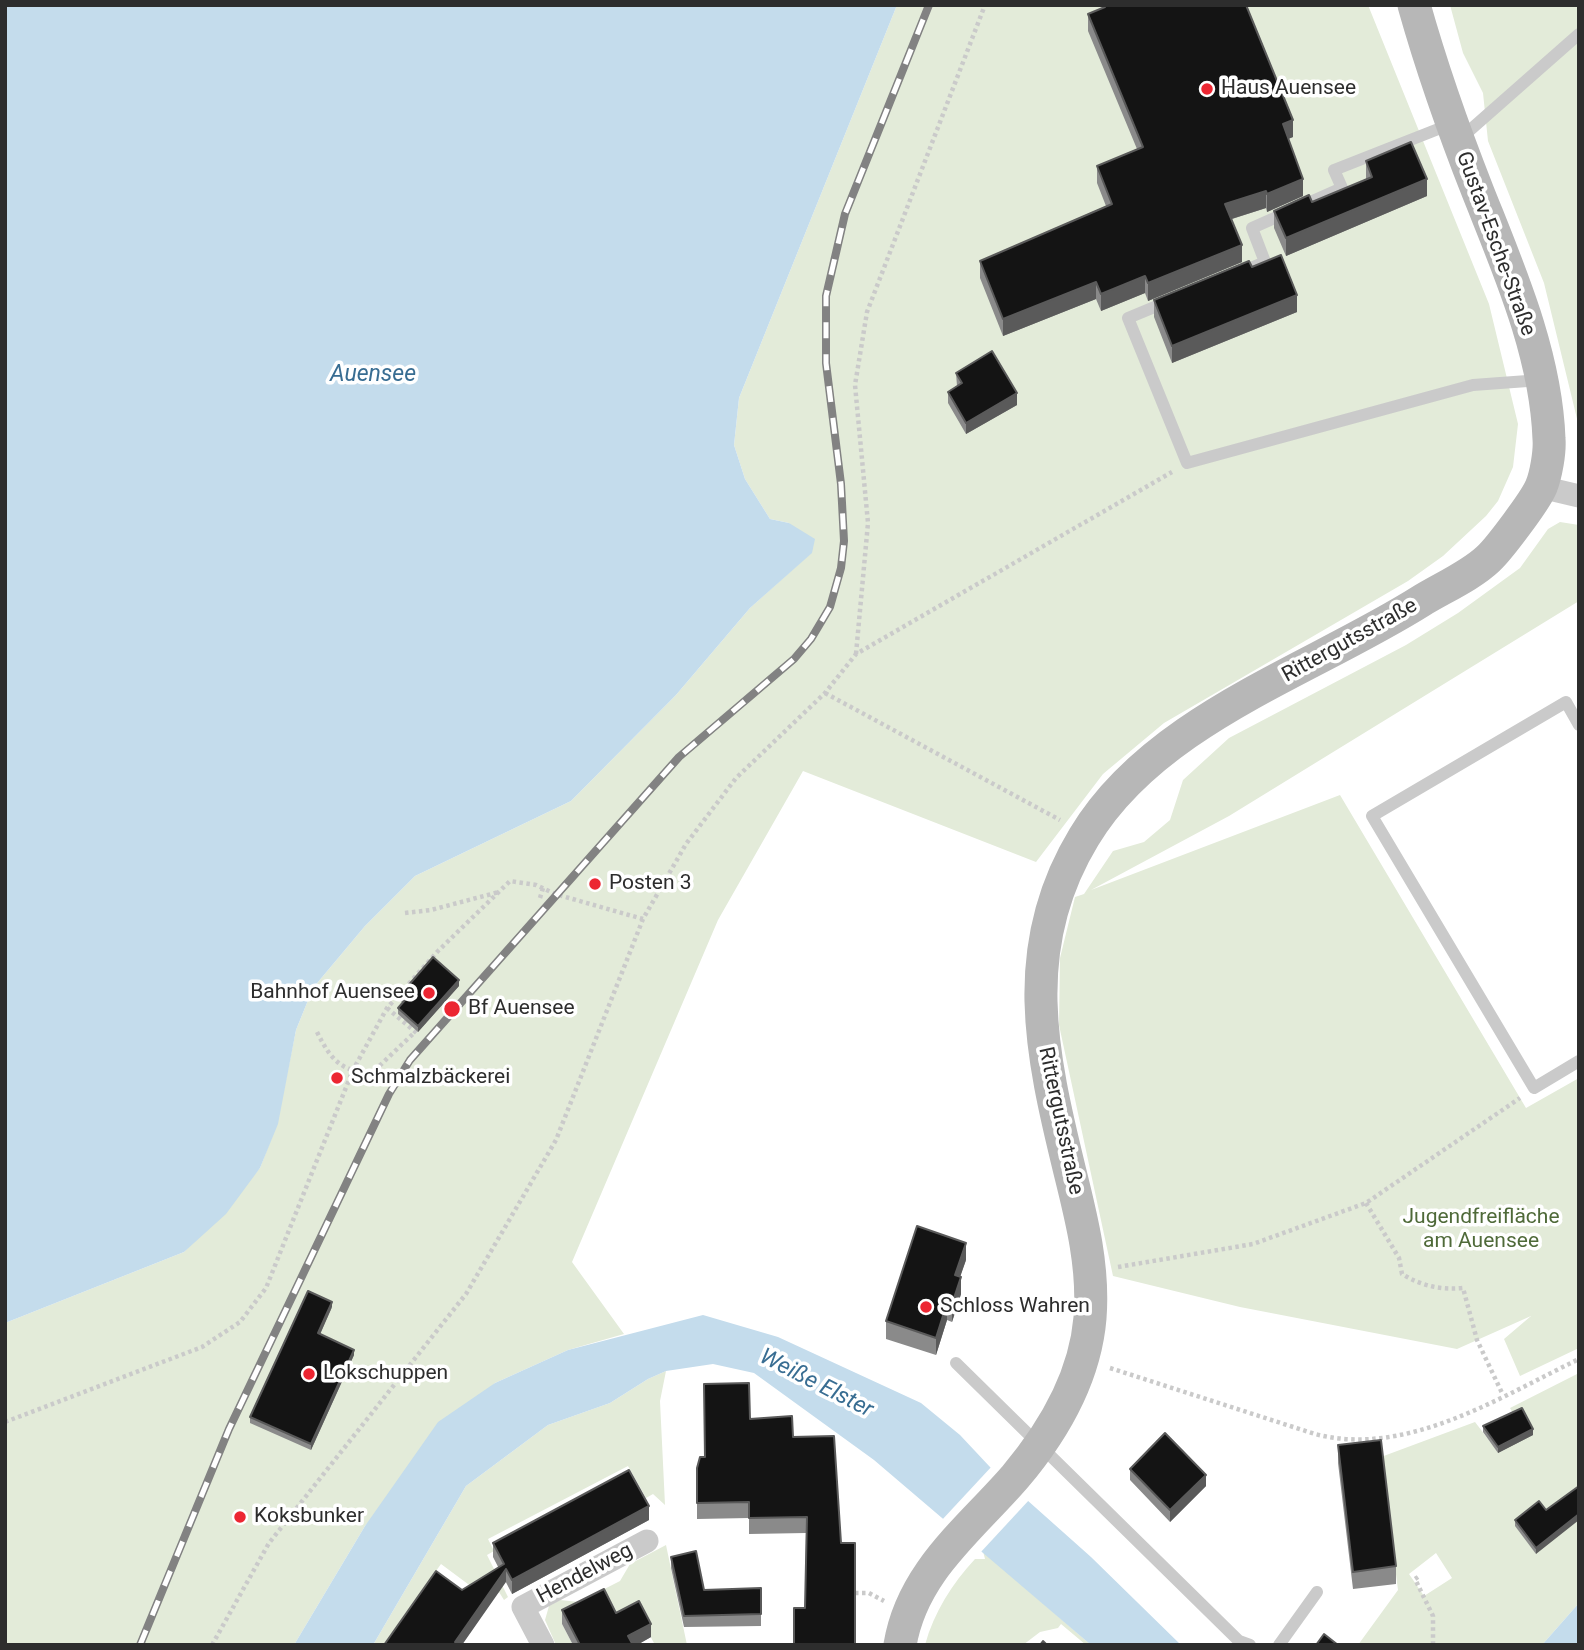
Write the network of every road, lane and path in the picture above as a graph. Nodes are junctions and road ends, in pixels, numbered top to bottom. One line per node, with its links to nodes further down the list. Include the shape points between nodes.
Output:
1 (985, 5): 11 (path, via 867,312 855,385 867,523)
2 (1414, 5): 4 (main road, Gustav-Esche-Straße)
3 (1579, 34): 4 (lane)
4 (1455, 132): 5 (lane, via 1334,170 1342,188 1252,228 1265,262); 7 (main road, Gustav-Esche-Straße, via 1517,293)
5 (1240, 272)
6 (1178, 298): 7 (lane, via 1128,318 1187,463 1473,385)
7 (1542, 380): 9 (main road, Gustav-Esche-Straße, via 1550,443)
8 (1160, 479): 11 (path)
9 (1541, 487): 10 (street); 14 (main road, Rittergutsstraße, via 1488,559 1385,624 1180,738 1137,772)
10 (1579, 496)
11 (856, 654): 12 (path)
12 (825, 692): 14 (path); 19 (path, via 736,778 686,844)
13 (1579, 725): 24 (lane, via 1566,702 1372,816)
14 (1085, 834): 26 (main road, Rittergutsstraße, via 1048,917 1040,967 1040,1018 1049,1086)
15 (543, 888): 16 (path, via 510,881); 17 (path); 19 (path)
16 (499, 892): 18 (path); 20 (path)
17 (540, 898)
18 (405, 913)
19 (643, 919): 38 (path, via 556,1140 466,1294 270,1543)
20 (387, 1008): 23 (path); 23 (path, via 417,1034 372,1073)
21 (317, 1032): 23 (path, via 331,1059)
22 (1579, 1061): 24 (lane)
23 (353, 1070): 31 (path, via 266,1288 240,1322 202,1347)
24 (1534, 1087): 25 (path)
25 (1366, 1203): 26 (path, via 1253,1244); 30 (path, via 1399,1258 1402,1274 1445,1290 1463,1288 1477,1340)
26 (1090, 1272): 27 (main road, Rittergutsstraße, via 1090,1318)
27 (1082, 1359): 30 (path, via 1336,1440 1404,1433 1445,1422); 32 (main road, Rittergutsstraße, via 1068,1397)
28 (1579, 1359): 30 (path)
29 (956, 1363): 32 (lane)
30 (1503, 1395)
31 (5, 1422)
32 (1041, 1443): 40 (main road, Rittergutsstraße, via 918,1587); 41 (lane, via 1239,1641)
33 (647, 1541): 39 (street, Hendelweg, via 523,1607)
34 (1418, 1577): 43 (path, via 1415,1579 1433,1616)
35 (1317, 1592): 42 (lane)
36 (855, 1593): 37 (path, via 869,1593)
37 (889, 1604)
38 (212, 1645)
39 (543, 1645)
40 (900, 1645)
41 (1251, 1645)
42 (1279, 1645)
43 (1433, 1645)

